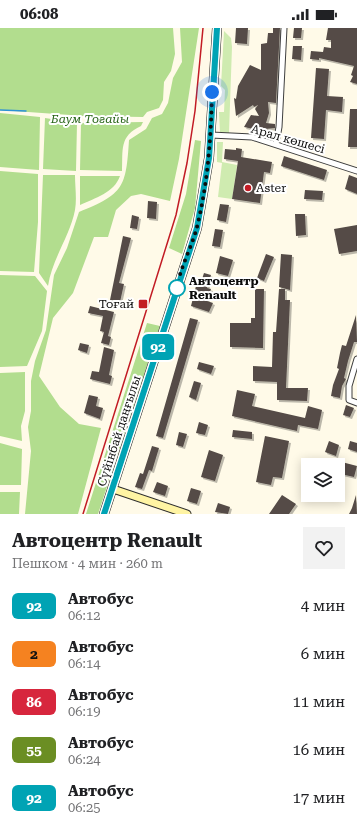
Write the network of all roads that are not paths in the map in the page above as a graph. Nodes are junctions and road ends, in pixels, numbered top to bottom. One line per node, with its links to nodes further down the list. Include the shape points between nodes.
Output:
1 (217, 28): 3 (main road, Сүйінбай даңғылы)
2 (284, 28): 4 (street)
3 (211, 135): 4 (street, Арал көшесі, via 252,137); 8 (main road, Сүйінбай даңғылы, via 197,228)
4 (276, 144): 5 (street, Арал көшесі)
5 (357, 171)
6 (357, 358): 7 (street, via 349,386 349,400)
7 (357, 403)
8 (113, 489): 9 (main road, Сүйінбай даңғылы); 10 (street)
9 (104, 514)
10 (187, 514)

